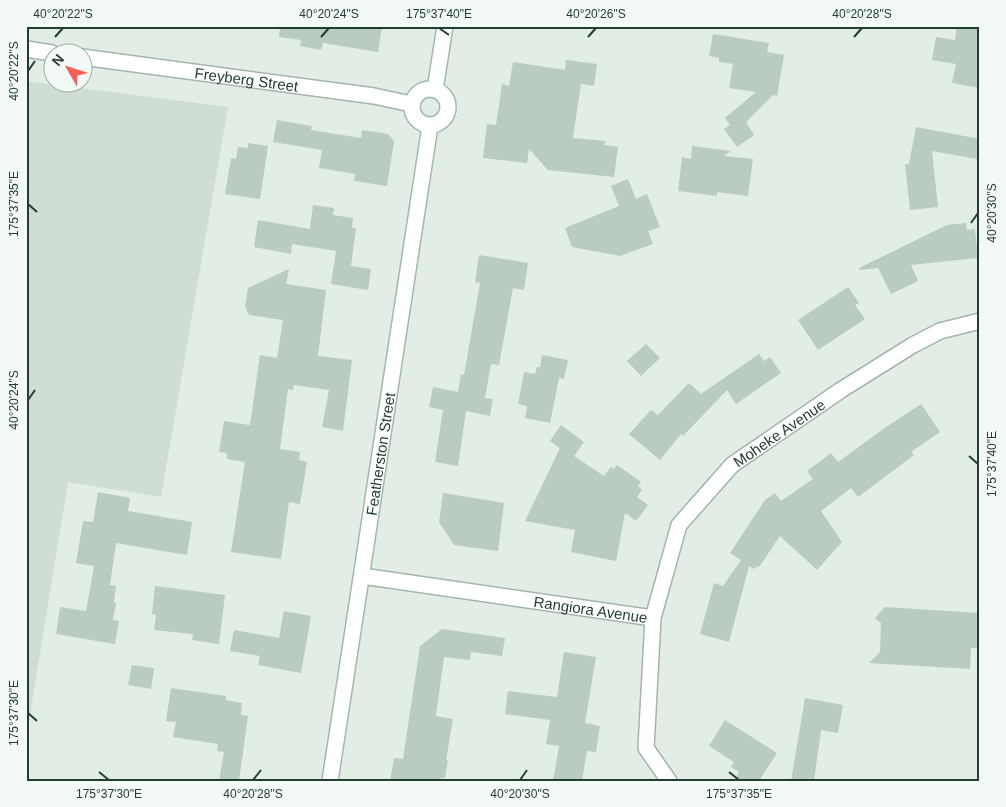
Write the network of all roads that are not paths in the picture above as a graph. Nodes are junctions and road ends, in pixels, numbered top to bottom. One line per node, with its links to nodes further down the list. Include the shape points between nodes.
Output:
1 (445, 26): 5 (street)
2 (26, 49): 3 (street)
3 (42, 51)
4 (92, 58): 6 (street, Freyberg Street, via 374,96)
5 (435, 90): 6 (street, via 423,90); 7 (street, via 445,97 448,110 442,121)
6 (411, 104): 7 (street, via 413,117)
7 (430, 126): 9 (street, Featherston Street)
8 (980, 321): 10 (street, Moheke Avenue, via 940,331 913,345 732,465 679,525)
9 (362, 576): 10 (street, Rangiora Avenue); 11 (street, Featherston Street)
10 (653, 618): 12 (street, Rangiora Avenue, via 646,748)
11 (330, 781)
12 (669, 781)

